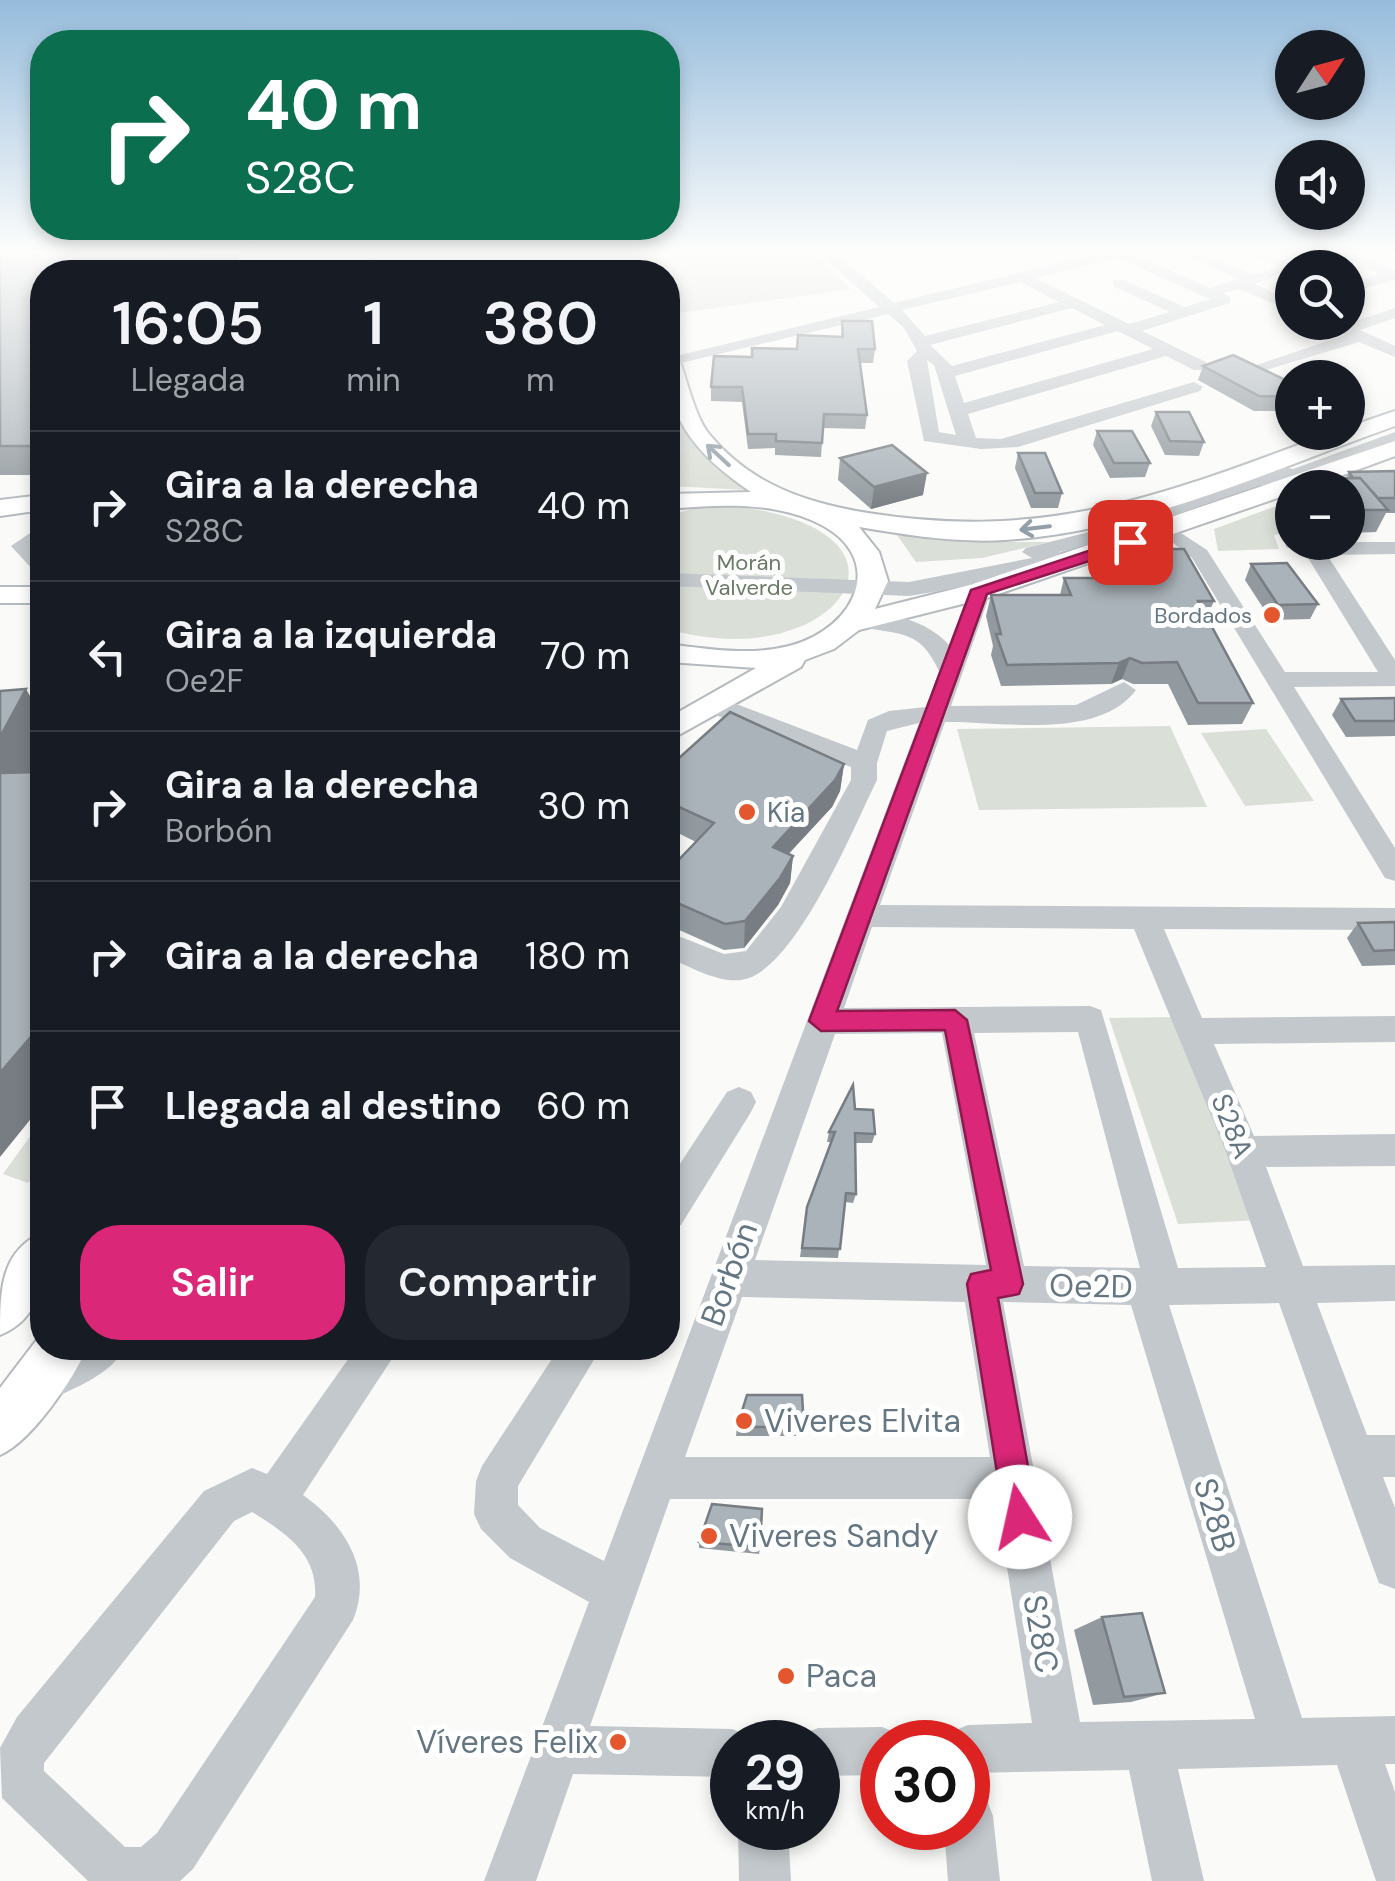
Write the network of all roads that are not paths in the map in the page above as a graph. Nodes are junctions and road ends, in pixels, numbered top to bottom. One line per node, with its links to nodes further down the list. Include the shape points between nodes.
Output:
1 (764, 338): 11 (street)
2 (916, 338): 8 (street)
3 (955, 338): 8 (street)
4 (1084, 338): 14 (street)
5 (1143, 338): 9 (street)
6 (1365, 338): 10 (street)
7 (1320, 340): 13 (street)
8 (924, 347): 14 (street); 21 (street, via 915,361 932,437)
9 (1167, 350): 12 (street); 17 (street)
10 (1395, 352)
11 (680, 357)
12 (1200, 366)
13 (1253, 369)
14 (947, 372): 17 (street)
15 (1194, 387): 21 (street, via 1011,443)
16 (680, 388): 26 (main road, one-way to 16, via 697,434)
17 (960, 410): 21 (street)
18 (1395, 418): 29 (main road, one-way to 29, via 1140,506 1036,529 916,530)
19 (1395, 430): 36 (street, via 1092,538)
20 (1395, 438): 36 (street, via 1104,546 909,589)
21 (967, 439)
22 (1395, 448): 30 (main road)
23 (680, 493): 24 (main road)
24 (742, 496): 25 (main road); 26 (main road)
25 (680, 501)
26 (782, 502): 29 (main road)
27 (30, 504): 28 (main road)
28 (0, 508)
29 (815, 512): 36 (main road, via 865,550)
30 (1168, 530): 37 (main road); 44 (street, via 1200,554)
31 (1365, 547): 32 (street)
32 (1395, 548)
33 (1313, 560): 43 (street)
34 (680, 567): 36 (street)
35 (680, 580): 36 (street)
36 (874, 581): 40 (main road)
37 (980, 590): 40 (main road); 42 (street, Borbón)
38 (0, 594): 39 (main road)
39 (30, 595)
40 (851, 627): 41 (main road, via 797,652 753,660); 42 (street, via 894,623 921,632 941,648); 46 (main road)
41 (680, 655)
42 (949, 668): 47 (street, Borbón)
43 (1395, 679): 44 (street)
44 (1279, 680): 50 (street)
45 (1124, 690): 47 (street, via 1106,705 1075,714)
46 (714, 705): 48 (main road); 49 (street, via 853,760)
47 (933, 713): 49 (street, via 880,722); 51 (street, Borbón)
48 (680, 724)
49 (864, 758): 54 (street, via 864,780 793,915 752,964 737,968)
50 (1395, 872)
51 (859, 916): 52 (street); 56 (street, Borbón)
52 (1146, 920): 53 (street); 58 (street, S28A)
53 (1395, 920)
54 (680, 948)
55 (955, 1020): 56 (street); 66 (street, S28C); 67 (street, S28B, via 1090,1020)
56 (821, 1021): 64 (street, Borbón)
57 (1395, 1029): 58 (street)
58 (1193, 1031): 61 (street, S28A)
59 (739, 1102): 62 (street)
60 (1395, 1150): 61 (street)
61 (1243, 1152): 68 (street, S28A)
62 (680, 1194)
63 (30, 1271): 69 (main road)
64 (728, 1278): 66 (street, Oe2D); 77 (street, Borbón)
65 (1395, 1283): 68 (street, Oe2D)
66 (995, 1284): 67 (street, Oe2D); 78 (street, S28C)
67 (1154, 1286): 68 (street, Oe2D); 83 (street, S28B)
68 (1292, 1287): 76 (street, S28A)
69 (0, 1312)
70 (53, 1360): 74 (main road)
71 (83, 1360): 74 (street)
72 (371, 1360): 79 (street)
73 (574, 1360): 81 (street, via 497,1481 496,1514 525,1543)
74 (30, 1390): 75 (main road)
75 (0, 1430)
76 (1376, 1456): 80 (street, S28A)
77 (656, 1478): 78 (street); 81 (street, Borbón)
78 (1014, 1478): 85 (street, S28C)
79 (274, 1500): 79 (street, via 252,1489 218,1506 20,1758 19,1781 112,1869 154,1872 175,1851 336,1604 337,1570 326,1544)
80 (1395, 1567)
81 (615, 1590): 87 (street, Borbón)
82 (1374, 1741): 83 (street); 91 (street)
83 (1286, 1743): 84 (street)
84 (1148, 1744): 85 (street); 95 (street)
85 (1060, 1747): 86 (street)
86 (990, 1749)
87 (557, 1750): 88 (street); 92 (street, Borbón)
88 (710, 1753)
89 (764, 1850): 93 (street)
90 (971, 1850): 94 (street)
91 (1395, 1865)
92 (510, 1881)
93 (765, 1881)
94 (974, 1881)
95 (1178, 1881)

